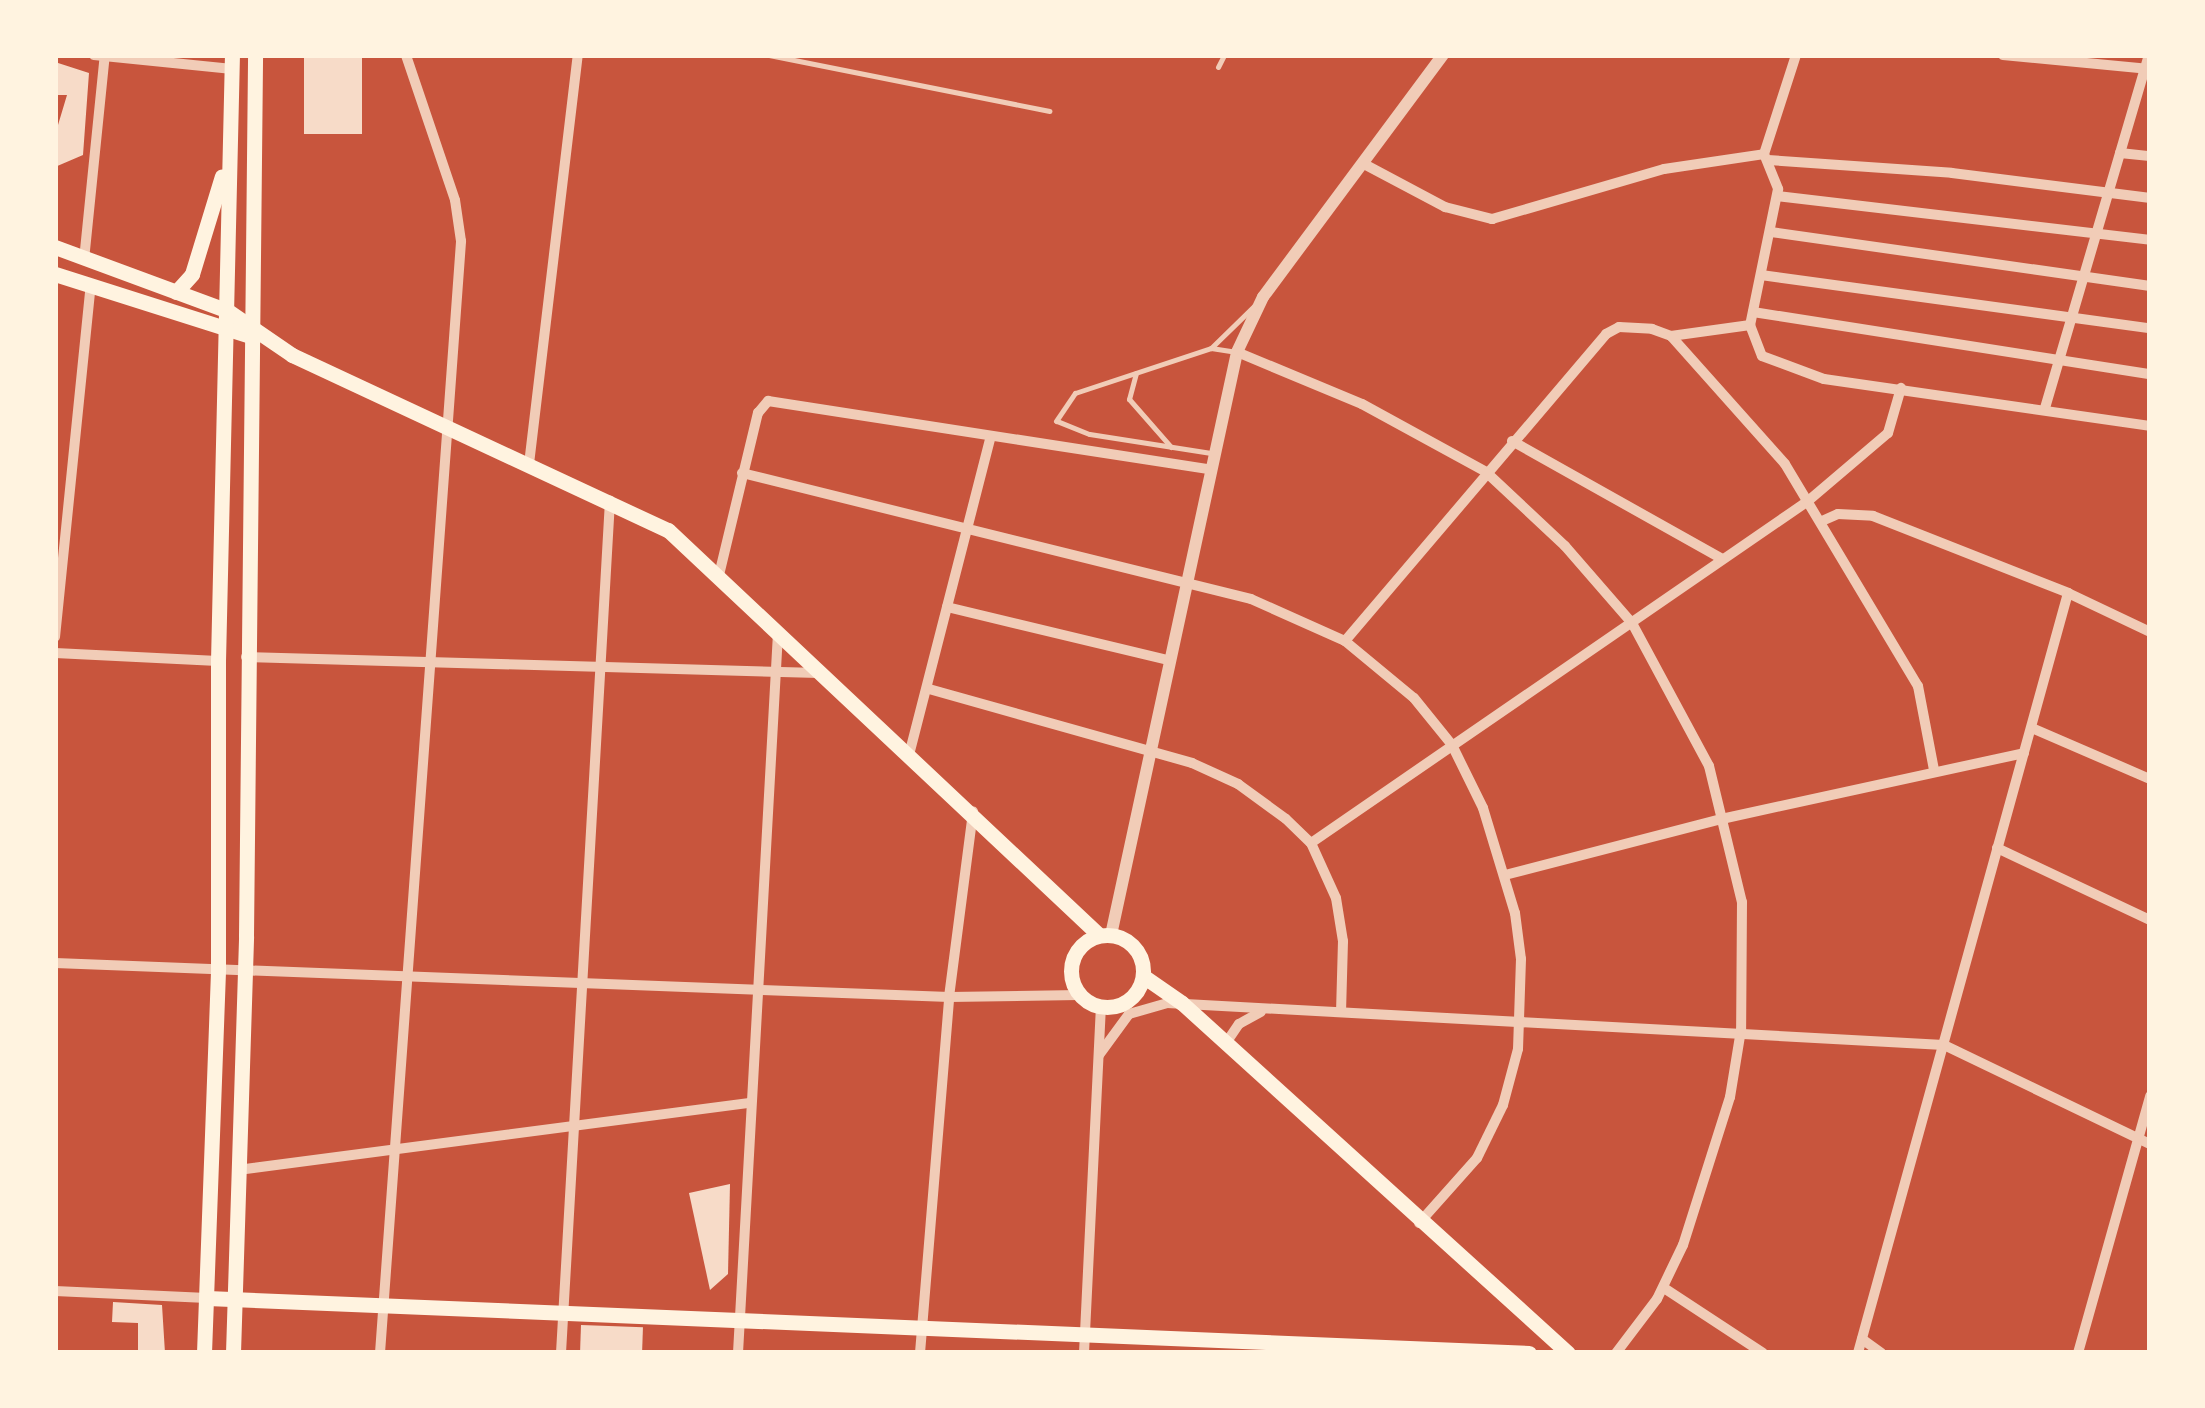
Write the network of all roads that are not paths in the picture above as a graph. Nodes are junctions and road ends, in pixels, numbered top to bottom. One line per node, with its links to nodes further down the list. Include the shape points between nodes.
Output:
1 (94, 55): 11 (street)
2 (255, 55): 43 (main road)
3 (406, 55): 52 (street, via 460,222)
4 (578, 55): 58 (street)
5 (769, 55): 16 (lane)
6 (1224, 55): 13 (lane)
7 (1443, 55): 22 (street)
8 (1796, 55): 20 (street)
9 (2003, 55): 14 (street)
10 (2149, 55): 14 (street)
11 (105, 56): 12 (street); 30 (street)
12 (232, 62): 21 (main road)
13 (1218, 67)
14 (2148, 68): 15 (street)
15 (2133, 110): 17 (street); 18 (street)
16 (1049, 111)
17 (2150, 112)
18 (2120, 153): 19 (street); 23 (street)
19 (2150, 156)
20 (1766, 157): 22 (street, via 1664,168 1492,219 1445,207); 23 (street); 24 (street)
21 (228, 158): 36 (main road, via 192,274); 40 (main road)
22 (1364, 164): 37 (street)
23 (2107, 192): 25 (street); 27 (street)
24 (1777, 196): 26 (street); 27 (street)
25 (2150, 198)
26 (1770, 232): 32 (street); 33 (street)
27 (2096, 233): 28 (street); 33 (street)
28 (2150, 240)
29 (55, 247): 30 (main road)
30 (84, 260): 36 (main road)
31 (55, 274): 34 (main road)
32 (1760, 275): 38 (street); 39 (street)
33 (2082, 278): 35 (street); 39 (street)
34 (91, 285): 40 (main road); 74 (street)
35 (2150, 286)
36 (176, 292): 40 (main road)
37 (1263, 296): 45 (lane); 46 (street)
38 (1752, 312): 41 (street); 47 (street)
39 (2072, 316): 42 (street); 47 (street)
40 (227, 318): 43 (main road); 79 (main road)
41 (1750, 325): 44 (street); 50 (street, via 1754,344 1780,365 1824,379)
42 (2150, 328)
43 (251, 329): 52 (main road, via 292,356); 77 (main road)
44 (1671, 336): 55 (street, via 1634,326 1606,334); 63 (street, via 1756,425)
45 (1211, 348): 46 (lane); 48 (lane)
46 (1237, 352): 57 (street); 60 (street, via 1362,404)
47 (2060, 358): 49 (street); 51 (street)
48 (1136, 372): 56 (lane, via 1128,399); 56 (lane, via 1075,394 1056,421)
49 (2150, 374)
50 (1902, 388): 51 (street); 63 (street, via 1888,433)
51 (2045, 408): 53 (street)
52 (446, 426): 58 (main road); 80 (street)
53 (2150, 426)
54 (990, 440): 59 (street); 61 (street, via 768,401 758,413); 65 (street)
55 (1512, 441): 60 (street); 66 (street)
56 (1173, 449): 57 (lane)
57 (1211, 453): 59 (street)
58 (528, 464): 62 (main road)
59 (1207, 469): 68 (street)
60 (1486, 472): 71 (street, via 1565,546); 75 (street)
61 (742, 474): 65 (street); 67 (street)
62 (610, 500): 67 (main road, via 668,530); 81 (street)
63 (1808, 502): 64 (street); 66 (street)
64 (1822, 521): 69 (street, via 1850,513 1873,516); 90 (street, via 1918,686)
65 (964, 526): 68 (street); 70 (street)
66 (1722, 559): 71 (street)
67 (720, 575): 73 (main road)
68 (1185, 578): 75 (street, via 1278,609); 78 (street)
69 (2068, 593): 72 (street); 85 (street)
70 (947, 607): 78 (street); 84 (street)
71 (1632, 623): 86 (street); 93 (street, via 1691,723)
72 (2150, 632)
73 (778, 633): 82 (street); 83 (main road)
74 (55, 636)
75 (1346, 642): 86 (street, via 1405,688)
76 (55, 653): 79 (street)
77 (245, 657): 80 (street); 101 (main road)
78 (1166, 660): 87 (street)
79 (218, 661): 100 (main road)
80 (433, 662): 81 (street); 103 (street)
81 (600, 666): 82 (street); 104 (street)
82 (776, 672): 83 (street); 105 (street)
83 (819, 673): 88 (main road)
84 (929, 688): 87 (street); 88 (street)
85 (2032, 728): 89 (street); 91 (street)
86 (1452, 745): 94 (street); 96 (street)
87 (1147, 748): 94 (street, via 1238,784); 98 (street)
88 (910, 751): 92 (main road)
89 (2024, 754): 90 (street); 95 (street)
90 (1934, 770): 93 (street)
91 (2150, 779)
92 (973, 810): 98 (main road); 107 (street)
93 (1726, 818): 96 (street); 113 (street, via 1742,902)
94 (1311, 842): 111 (street, via 1341,918)
95 (1997, 848): 97 (street); 115 (street)
96 (1505, 875): 112 (street, via 1519,934)
97 (2150, 920)
98 (1105, 935): 102 (main road, via 1138,954); 106 (main road, via 1072,960)
99 (55, 963): 100 (street)
100 (218, 967): 101 (street); 128 (main road)
101 (246, 968): 103 (street); 123 (main road)
102 (1142, 976): 108 (main road); 109 (main road, via 1133,996)
103 (411, 977): 104 (street); 122 (street)
104 (583, 986): 105 (street); 119 (street)
105 (757, 991): 107 (street); 118 (street)
106 (1079, 995): 107 (street); 109 (main road)
107 (949, 998): 133 (street)
108 (1182, 1004): 110 (street); 114 (main road); 116 (street, via 1129,1014)
109 (1102, 1008): 116 (street)
110 (1266, 1009): 111 (street); 114 (street, via 1239,1024)
111 (1342, 1012): 112 (street)
112 (1522, 1020): 113 (street); 124 (street, via 1512,1077 1492,1132 1460,1181)
113 (1741, 1030): 115 (street); 125 (street, via 1713,1161)
114 (1226, 1043): 124 (main road)
115 (1944, 1045): 120 (street); 135 (street)
116 (1099, 1056): 134 (street)
117 (2150, 1096): 120 (street)
118 (748, 1103): 119 (street); 132 (street)
119 (573, 1126): 122 (street); 131 (street)
120 (2138, 1138): 121 (street); 152 (street)
121 (2150, 1144)
122 (398, 1149): 123 (street); 129 (street)
123 (238, 1170): 127 (main road)
124 (1419, 1223): 130 (main road)
125 (1664, 1288): 148 (street); 149 (street)
126 (55, 1291): 128 (street)
127 (235, 1297): 128 (main road); 129 (main road); 140 (main road)
128 (207, 1298): 139 (main road)
129 (385, 1300): 131 (main road); 141 (street)
130 (1516, 1307): 137 (main road, via 1524,1332); 147 (main road)
131 (563, 1310): 132 (main road); 142 (street)
132 (740, 1316): 133 (main road); 143 (street)
133 (923, 1323): 134 (main road); 144 (street)
134 (1080, 1330): 136 (main road); 145 (street)
135 (1862, 1339): 150 (street); 151 (street)
136 (1294, 1346): 138 (main road)
137 (1505, 1348): 138 (main road); 146 (main road)
138 (1409, 1349)
139 (204, 1353)
140 (233, 1353)
141 (380, 1353)
142 (560, 1353)
143 (738, 1353)
144 (920, 1353)
145 (1084, 1353)
146 (1529, 1353)
147 (1568, 1353)
148 (1616, 1353)
149 (1764, 1353)
150 (1858, 1353)
151 (1881, 1353)
152 (2078, 1353)

